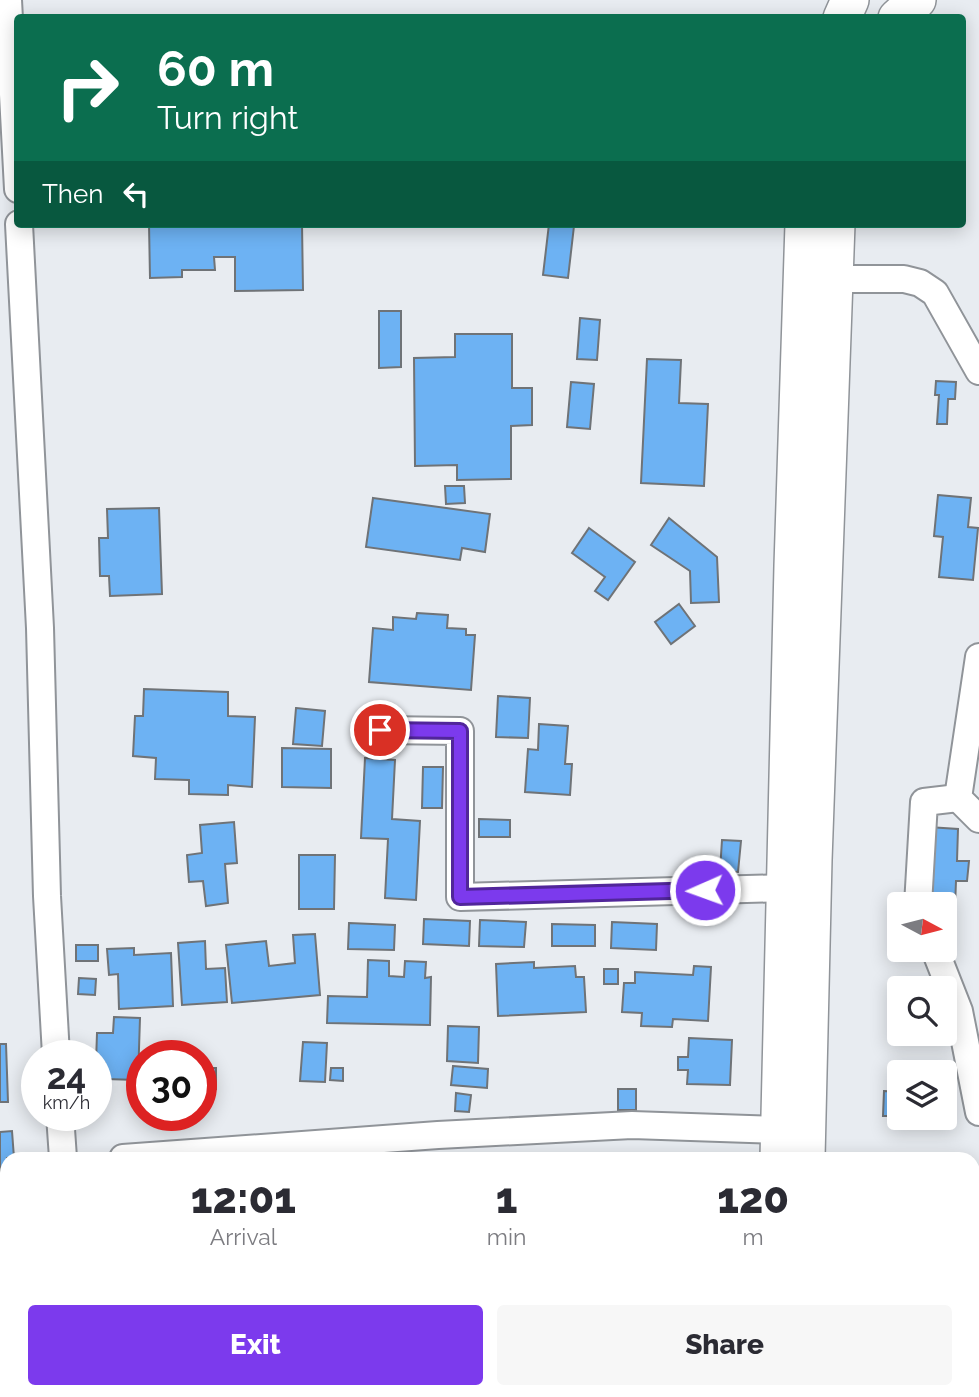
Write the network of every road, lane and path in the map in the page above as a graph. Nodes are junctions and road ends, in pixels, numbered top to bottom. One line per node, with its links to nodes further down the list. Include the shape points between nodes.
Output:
1 (8, 0): 4 (street)
2 (917, 0): 3 (main road)
3 (901, 14)
4 (14, 113)
5 (19, 228): 17 (street)
6 (804, 228): 14 (main road)
7 (836, 228): 8 (main road)
8 (834, 279): 9 (street, via 920,283 935,293); 23 (main road)
9 (979, 371)
10 (979, 657): 12 (street)
11 (380, 730): 14 (street, via 460,731 460,897)
12 (958, 798): 13 (street); 15 (street, via 924,802)
13 (979, 819)
14 (786, 888): 20 (main road)
15 (919, 892)
16 (940, 962): 18 (street, via 959,1012)
17 (55, 1040)
18 (979, 1112)
19 (61, 1131): 21 (street)
20 (779, 1144): 22 (street, via 632,1125)
21 (63, 1152)
22 (205, 1152)
23 (806, 1152)

